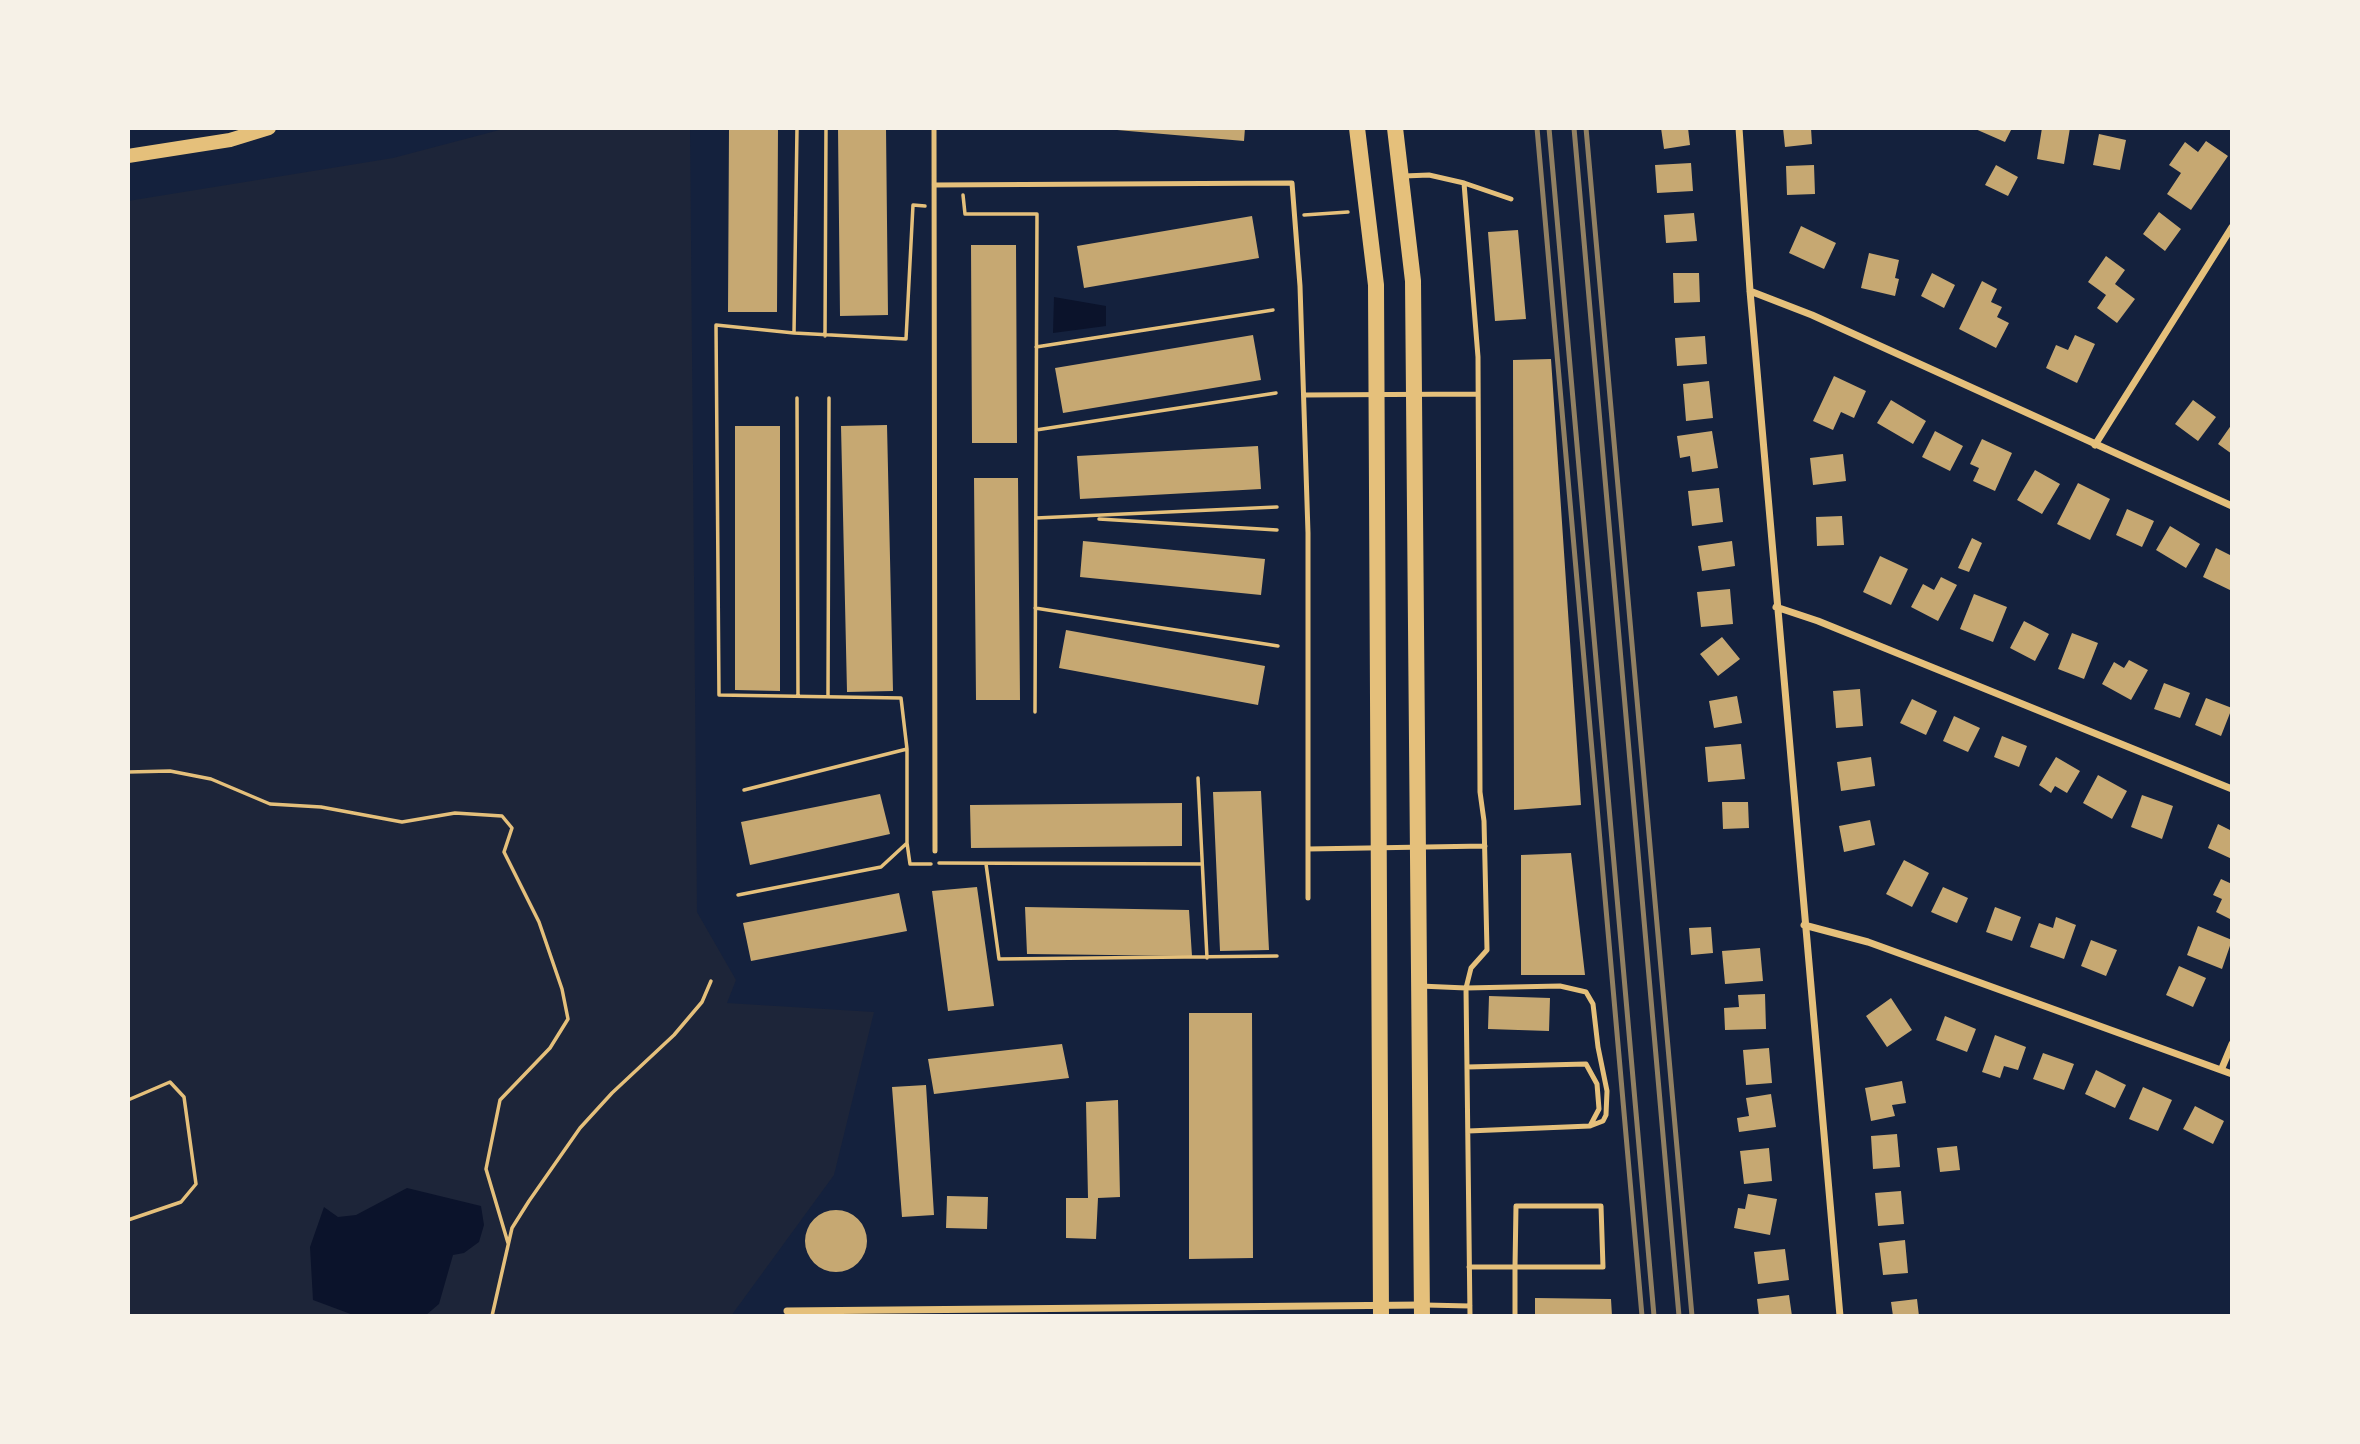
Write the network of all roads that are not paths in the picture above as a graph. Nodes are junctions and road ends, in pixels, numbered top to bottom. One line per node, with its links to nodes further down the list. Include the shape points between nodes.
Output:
1 (268, 128): 6 (main road, via 230,140)
2 (934, 128): 9 (lane)
3 (1357, 128): 13 (main road, via 1376,285)
4 (1395, 128): 7 (main road)
5 (1739, 128): 12 (street)
6 (128, 156)
7 (1401, 176): 8 (lane, via 1429,175); 14 (main road, via 1413,282)
8 (1464, 183): 10 (lane); 15 (lane)
9 (934, 185): 16 (lane, via 1292,183); 25 (lane)
10 (1511, 199)
11 (2231, 232): 17 (street)
12 (1749, 291): 17 (street, via 1812,315); 19 (street)
13 (1376, 394): 14 (lane); 16 (lane); 24 (main road)
14 (1414, 394): 15 (lane); 22 (main road)
15 (1478, 394): 21 (lane, via 1480,792)
16 (1304, 396): 23 (lane)
17 (2095, 445): 18 (street)
18 (2232, 506)
19 (1776, 607): 20 (street); 27 (street)
20 (2232, 789)
21 (1485, 846): 22 (lane); 29 (lane, via 1487,950 1471,968)
22 (1417, 848): 24 (lane); 28 (main road)
23 (1308, 849): 24 (lane); 26 (lane)
24 (1379, 849): 39 (main road)
25 (935, 850)
26 (1308, 898)
27 (1804, 925): 32 (street, via 1868,942); 46 (street)
28 (1419, 986): 29 (lane); 40 (main road)
29 (1466, 988): 31 (lane); 34 (lane, via 1560,986 1586,992 1593,1004 1607,1091 1606,1115)
30 (2232, 1044): 32 (street)
31 (1467, 1067): 34 (lane, via 1586,1065 1597,1084 1599,1109); 35 (lane)
32 (2222, 1068): 33 (street)
33 (2232, 1073)
34 (1590, 1126): 35 (lane)
35 (1468, 1131): 36 (lane)
36 (1469, 1267): 37 (lane); 38 (lane)
37 (1515, 1267): 37 (lane, via 1603,1267 1601,1206 1516,1206); 45 (lane)
38 (1470, 1306): 40 (lane); 44 (lane)
39 (1381, 1311): 40 (street); 41 (street)
40 (1422, 1311)
41 (1034, 1312): 42 (street)
42 (960, 1313): 43 (street)
43 (786, 1314)
44 (1470, 1316)
45 (1515, 1316)
46 (1839, 1316)

